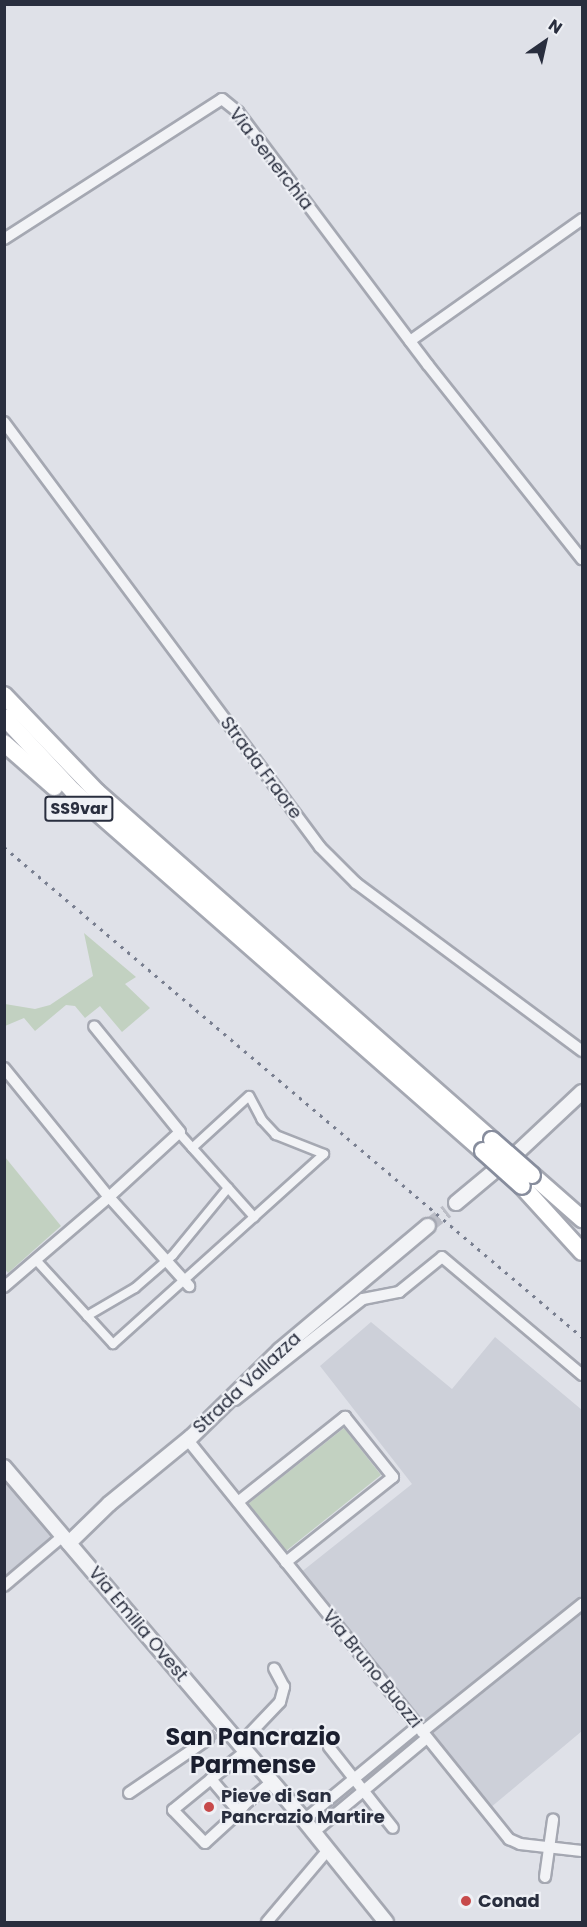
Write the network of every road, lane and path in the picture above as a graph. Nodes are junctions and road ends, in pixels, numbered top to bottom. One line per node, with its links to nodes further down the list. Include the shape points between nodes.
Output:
1 (582, 219): 3 (street)
2 (4, 239): 3 (street, Via Senerchia, via 222,99 238,112)
3 (410, 341): 5 (street, Via Senerchia)
4 (4, 422): 11 (street, Strada Fraore, via 320,847 356,883)
5 (582, 559)
6 (4, 695): 15 (highway, via 30,727 97,792)
7 (4, 717): 9 (highway, via 57,777)
8 (4, 743): 9 (highway, SS9var, via 114,840)
9 (159, 868): 15 (highway)
10 (94, 1026): 14 (street)
11 (582, 1051)
12 (4, 1068): 21 (street)
13 (582, 1092): 17 (street)
14 (179, 1134): 16 (street); 21 (street)
15 (488, 1146): 19 (highway, bridge)
16 (192, 1148): 20 (street); 25 (street, via 249,1096 276,1135 324,1154)
17 (520, 1150)
18 (492, 1173): 23 (street)
19 (527, 1180): 22 (highway); 28 (highway); 29 (highway)
20 (228, 1188): 25 (street); 31 (street, via 197,1230)
21 (109, 1197): 30 (street); 31 (street)
22 (558, 1198): 24 (highway); 26 (highway)
23 (452, 1207)
24 (582, 1211)
25 (254, 1217): 32 (street)
26 (582, 1219)
27 (428, 1227): 36 (street, Strada Vallazza, via 280,1350)
28 (582, 1239)
29 (582, 1252)
30 (36, 1260): 33 (street); 34 (street)
31 (166, 1261): 32 (street); 34 (street, via 126,1293)
32 (186, 1283): 34 (street, via 112,1344)
33 (4, 1287)
34 (87, 1316)
35 (582, 1375): 36 (street, via 442,1257 399,1292 363,1299 262,1382)
36 (208, 1420): 37 (street, Strada Vallazza)
37 (187, 1439): 39 (street, Via Bruno Buozzi); 40 (street, Strada Vallazza)
38 (4, 1467): 40 (street, Via Emilia Ovest)
39 (238, 1502): 41 (street, Via Bruno Buozzi); 41 (street, via 345,1417 393,1477)
40 (66, 1540): 42 (street); 47 (street, Via Emilia Ovest)
41 (286, 1562): 45 (street, Via Bruno Buozzi)
42 (4, 1586)
43 (582, 1604): 45 (street)
44 (274, 1668): 47 (street, via 284,1686 280,1702)
45 (422, 1732): 49 (street); 52 (street); 59 (street, Via Bruno Buozzi, via 509,1839)
46 (208, 1739): 53 (street)
47 (243, 1747): 50 (street); 51 (street, Via Emilia Ovest)
48 (329, 1747): 49 (street)
49 (354, 1778): 52 (street); 55 (street)
50 (211, 1779): 54 (street); 54 (street, via 173,1814 205,1843)
51 (271, 1782): 54 (street); 55 (street, Via Emilia Ovest)
52 (363, 1789): 57 (street); 58 (street)
53 (129, 1793)
54 (241, 1808)
55 (304, 1820): 58 (street, Via Emilia Ovest)
56 (553, 1820): 59 (street)
57 (393, 1828)
58 (314, 1832): 60 (street, Via Emilia Ovest)
59 (550, 1847): 61 (street, Via Bruno Buozzi); 62 (street)
60 (327, 1851): 63 (street); 64 (street, Via Emilia Ovest)
61 (582, 1851)
62 (544, 1877)
63 (267, 1923)
64 (386, 1923)

